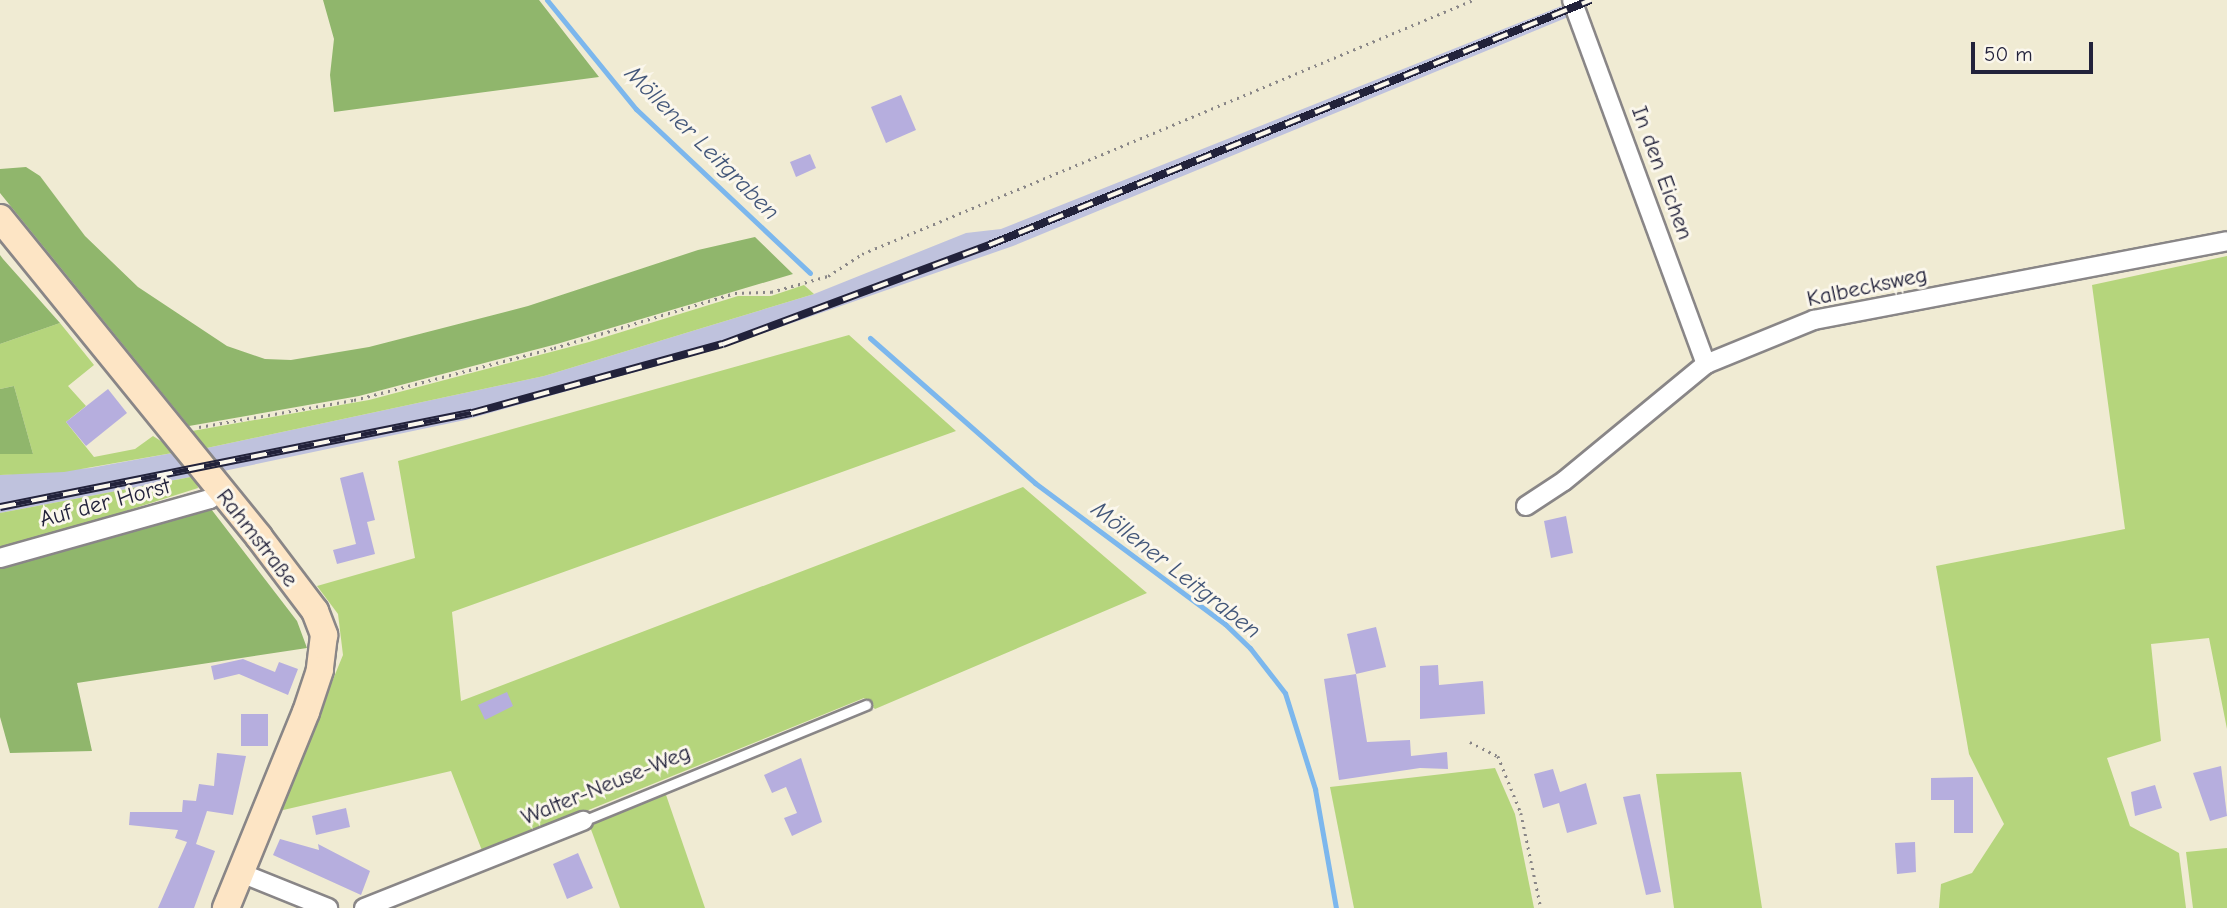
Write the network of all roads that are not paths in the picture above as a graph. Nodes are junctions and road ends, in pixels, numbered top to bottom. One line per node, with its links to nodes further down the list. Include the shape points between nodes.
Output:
1 (1572, 0): 4 (street, In den Eichen)
2 (0, 218): 5 (main road, Rahmstraße)
3 (2227, 241): 4 (street, Kalbecksweg, via 1814,320)
4 (1706, 364): 6 (street, Kalbecksweg, via 1564,481)
5 (220, 491): 7 (street, Auf der Horst, via 210,499); 10 (main road, Rahmstraße, via 315,611 324,635 320,670 306,712)
6 (1526, 506)
7 (0, 558)
8 (866, 705): 9 (lane, Walter-Neuse-Weg)
9 (583, 821): 13 (street, Walter-Neuse-Weg)
10 (240, 873): 11 (main road, Rahmstraße); 12 (street)
11 (226, 908)
12 (328, 908)
13 (363, 908)

